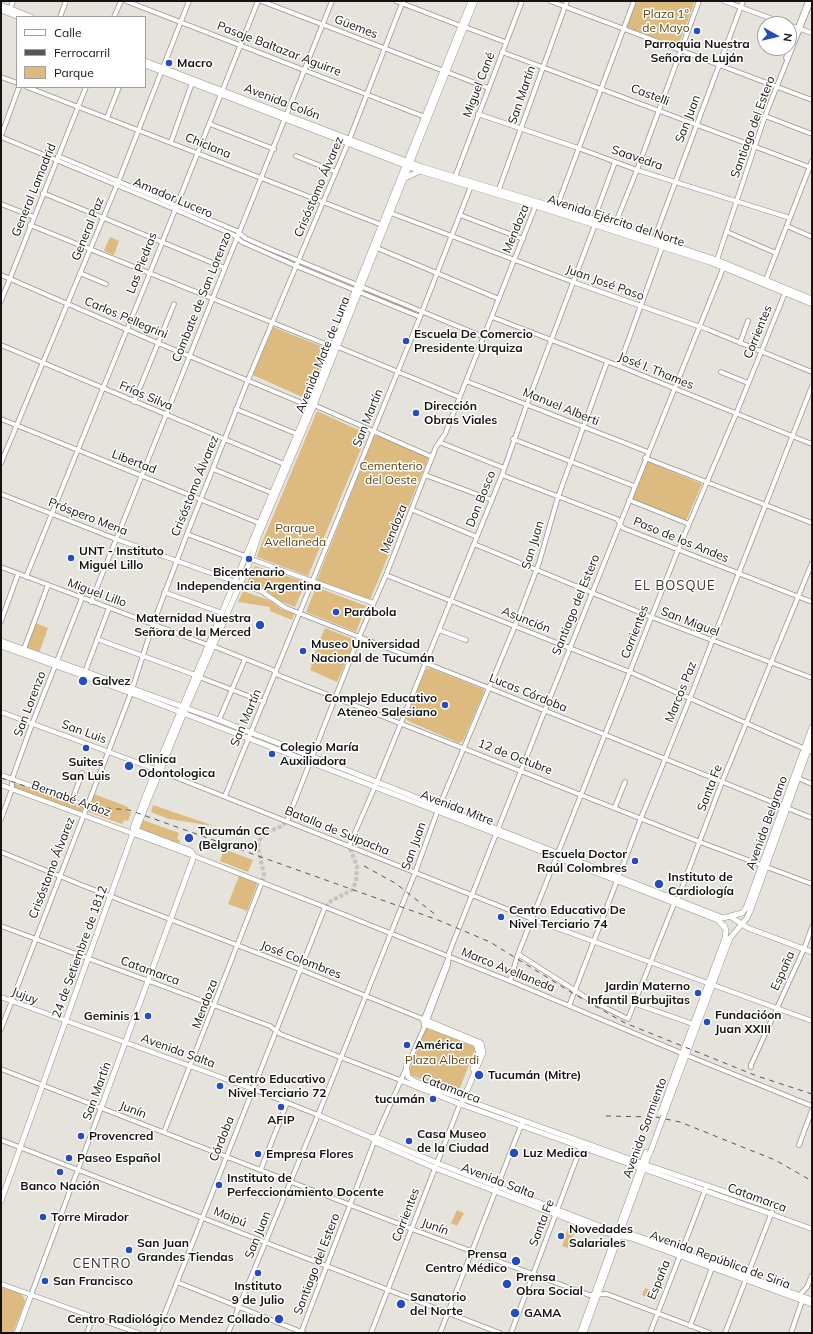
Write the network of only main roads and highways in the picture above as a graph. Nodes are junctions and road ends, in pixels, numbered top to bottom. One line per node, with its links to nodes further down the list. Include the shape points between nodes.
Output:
1 (471, 1): 8 (main road, Avenida Mate de Luna)
2 (475, 1): 8 (main road, Avenida Mate de Luna)
3 (1, 5): 5 (main road)
4 (1, 10): 5 (main road)
5 (9, 11): 6 (main road); 7 (main road)
6 (17, 16)
7 (27, 16)
8 (463, 26): 12 (main road, Avenida Mate de Luna)
9 (146, 62): 11 (main road, Avenida Colón)
10 (146, 65): 11 (main road, Avenida Colón)
11 (162, 70): 13 (main road, Avenida Colón); 13 (main road, Avenida Colón)
12 (445, 72): 14 (main road, Avenida Mate de Luna); 14 (main road, Avenida Mate de Luna, via 425,117)
13 (222, 93): 15 (main road, Avenida Colón)
14 (414, 151): 15 (main road); 16 (main road, Avenida Mate de Luna); 17 (main road)
15 (395, 158): 16 (main road, Avenida Colón); 18 (main road)
16 (409, 164): 17 (main road, Avenida Ejército del Norte); 18 (main road, Avenida Mate de Luna)
17 (421, 169): 18 (main road); 19 (main road, Avenida Ejército del Norte); 19 (main road, Avenida Ejército del Norte, via 499,189)
18 (403, 177): 24 (main road, Avenida Mate de Luna); 24 (main road, Avenida Mate de Luna, via 391,213)
19 (538, 204): 20 (main road, Avenida Ejército del Norte)
20 (595, 221): 21 (main road, Avenida Ejército del Norte, via 615,226); 21 (main road, Avenida Ejército del Norte, via 610,230)
21 (653, 242): 22 (main road, Avenida Ejército del Norte); 22 (main road, Avenida Ejército del Norte, via 717,260)
22 (723, 265): 23 (main road, Avenida Ejército del Norte)
23 (765, 282): 25 (main road, Avenida Ejército del Norte); 26 (main road, Avenida Ejército del Norte)
24 (360, 286): 27 (main road, Avenida Mate de Luna)
25 (812, 298)
26 (812, 304)
27 (312, 406): 28 (main road, Avenida Mate de Luna, via 297,434 259,523); 28 (main road, Avenida Mate de Luna, via 251,559)
28 (237, 584): 30 (main road, Avenida Mate de Luna); 30 (main road, Avenida Mate de Luna)
29 (1, 641): 32 (main road)
30 (210, 645): 33 (main road, Avenida Mate de Luna)
31 (1, 646): 32 (main road)
32 (56, 664): 34 (main road); 34 (main road, via 85,672)
33 (197, 676): 35 (main road, Avenida Mate de Luna); 36 (main road, Avenida Mate de Luna)
34 (132, 691): 37 (main road, Avenida Mitre)
35 (191, 696): 38 (main road, Avenida Mate de Luna); 39 (main road, via 190,707)
36 (185, 698): 37 (main road, via 180,704); 38 (main road, Avenida Mate de Luna)
37 (173, 706): 38 (main road, Avenida Mitre); 40 (main road)
38 (183, 710): 39 (main road, Avenida Mitre); 40 (main road, 24 de Setiembre de 1812)
39 (195, 714): 40 (main road); 42 (main road, Avenida Mitre); 42 (main road, Avenida Mitre, via 219,720)
40 (178, 720): 46 (main road, 24 de Setiembre de 1812)
41 (812, 727): 44 (main road, Avenida Belgrano)
42 (250, 735): 49 (main road, Avenida Mitre)
43 (812, 739): 44 (main road, Avenida Belgrano)
44 (808, 750): 45 (main road, Avenida Belgrano); 45 (main road, Avenida Belgrano)
45 (785, 808): 48 (main road, Avenida Belgrano)
46 (135, 832): 47 (main road, Marco Avellaneda, via 191,851); 72 (main road, 24 de Setiembre de 1812)
47 (194, 856): 64 (main road, San Martín)
48 (764, 867): 50 (main road, Avenida Belgrano, via 746,908 742,913); 51 (main road, Avenida Belgrano)
49 (675, 902): 50 (main road, Avenida Mitre, via 720,917); 54 (main road, Avenida Mitre, via 718,920)
50 (730, 917): 52 (main road, Avenida Mitre); 54 (main road, Avenida Sarmiento, via 724,923)
51 (747, 918): 52 (main road, Avenida Belgrano); 53 (main road)
52 (739, 923): 53 (main road, Avenida Mitre); 55 (main road, Avenida Belgrano)
53 (748, 928): 56 (main road, Avenida Mitre)
54 (725, 929): 55 (main road); 57 (main road, Avenida Sarmiento, via 725,938)
55 (734, 932): 57 (main road, Avenida Sarmiento)
56 (812, 952)
57 (711, 984): 60 (main road, Avenida Sarmiento); 60 (main road, Avenida Sarmiento, via 693,1024)
58 (425, 1021): 59 (main road, José Colombres)
59 (480, 1046): 63 (main road, Corrientes)
60 (684, 1054): 67 (main road, Avenida Sarmiento, bridge)
61 (406, 1065): 63 (main road, Catamarca, via 410,1079)
62 (400, 1080): 63 (main road, Catamarca)
63 (462, 1101): 66 (main road, Catamarca)
64 (101, 1108)
65 (318, 1115): 75 (main road, Avenida Salta, via 436,1166)
66 (582, 1144): 68 (main road, Catamarca); 69 (main road, Catamarca)
67 (647, 1154): 68 (main road); 69 (main road, Avenida Sarmiento); 70 (main road, via 649,1162)
68 (635, 1161): 69 (main road, Catamarca)
69 (643, 1166): 70 (main road, Catamarca); 71 (main road, Catamarca, via 683,1182); 74 (main road, Avenida Sarmiento)
70 (654, 1167): 71 (main road, Catamarca)
71 (706, 1187): 73 (main road, Catamarca)
72 (1, 1201)
73 (772, 1211)
74 (623, 1222): 75 (main road, via 615,1229); 76 (main road, Avenida Sarmiento); 77 (main road)
75 (607, 1231): 76 (main road, Avenida Salta); 78 (main road)
76 (618, 1234): 77 (main road, Avenida República de Siria); 78 (main road, Avenida Sarmiento)
77 (632, 1237): 78 (main road); 79 (main road, Avenida República de Siria)
78 (615, 1243): 82 (main road, Avenida Sarmiento)
79 (680, 1254): 80 (main road, Avenida República de Siria); 80 (main road, Avenida República de Siria, via 712,1268)
80 (745, 1278): 83 (main road, Avenida República de Siria)
81 (31, 1295): 86 (main road, San Martín)
82 (596, 1295): 87 (main road, Avenida Sarmiento); 88 (main road, Avenida Sarmiento)
83 (800, 1298): 84 (main road, Avenida República de Siria); 85 (main road, Avenida República de Siria)
84 (812, 1300)
85 (812, 1304)
86 (17, 1333)
87 (580, 1333)
88 (584, 1333)

